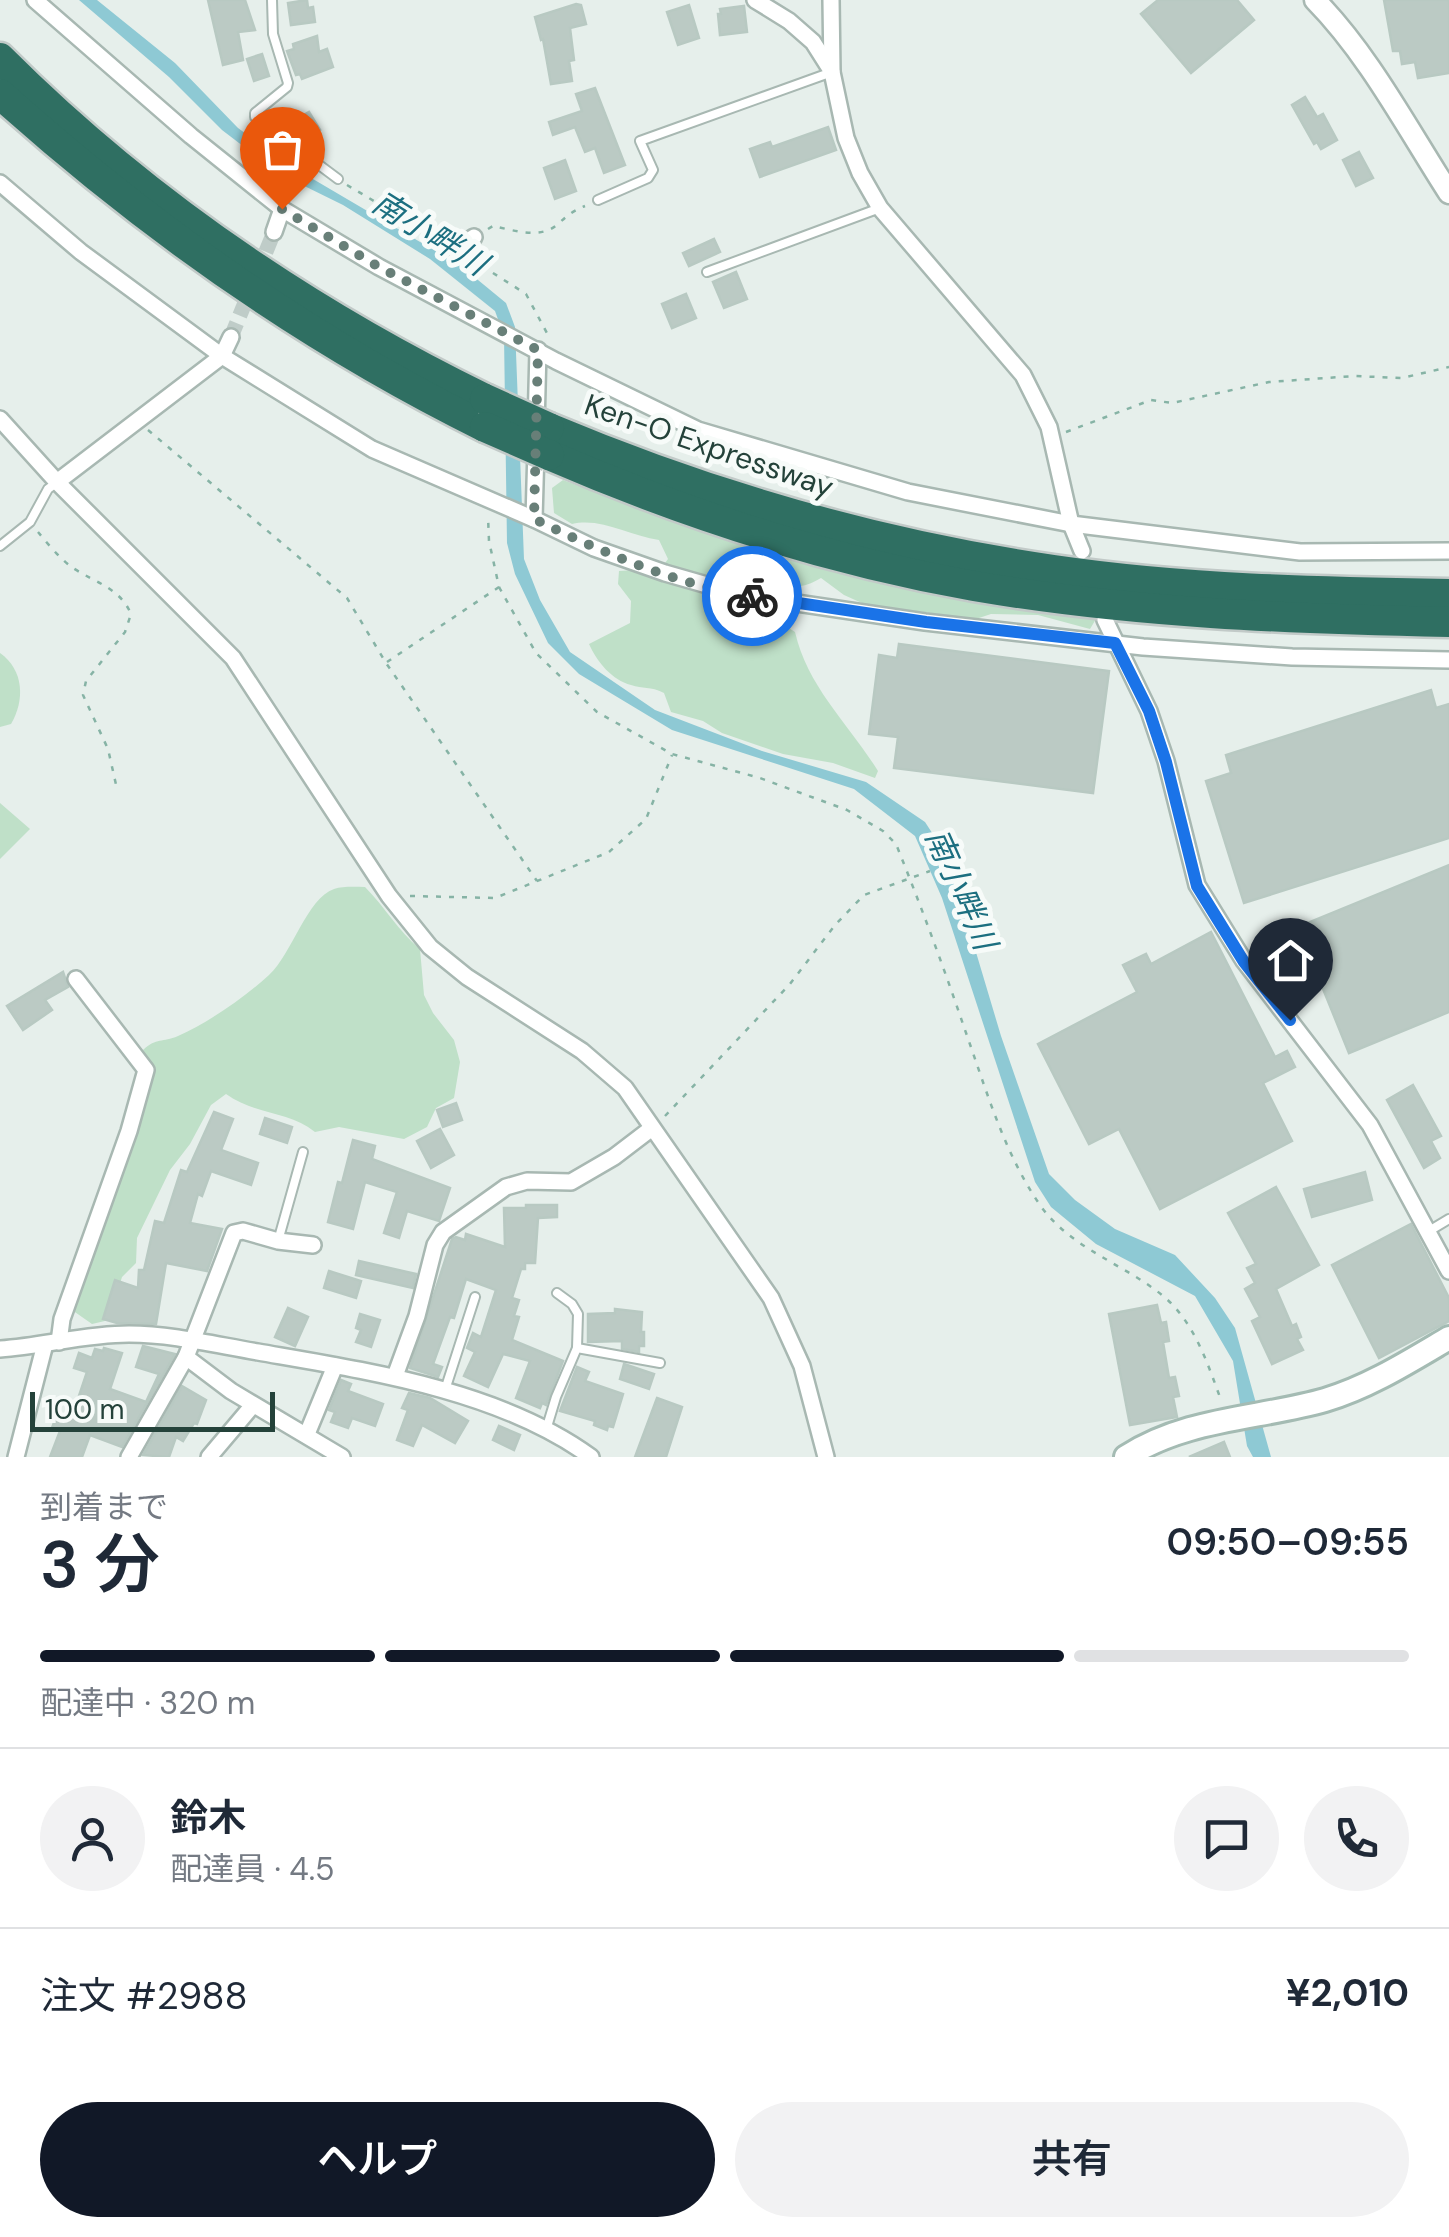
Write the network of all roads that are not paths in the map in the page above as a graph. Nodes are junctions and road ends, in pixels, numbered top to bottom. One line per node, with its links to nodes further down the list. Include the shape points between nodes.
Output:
1 (35, 0): 14 (street)
2 (272, 0): 9 (lane, via 288,82 255,117)
3 (755, 0): 7 (street, via 813,42)
4 (832, 0): 7 (street)
5 (1315, 0): 11 (street, via 1362,58)
6 (0, 58): 22 (highway, Ken-O Expressway, via 72,126 208,234)
7 (832, 72): 12 (lane, via 640,140 653,170 648,178); 13 (street, via 846,138)
8 (0, 94): 22 (highway, Ken-O Expressway, via 126,202 258,298 373,368)
9 (338, 179)
10 (0, 183): 21 (street)
11 (1449, 193)
12 (598, 200)
13 (880, 208): 18 (lane); 27 (street, via 1023,375 1052,438)
14 (282, 209): 15 (street); 20 (street)
15 (274, 232)
16 (474, 237): 17 (street)
17 (455, 249)
18 (707, 272)
19 (231, 336): 21 (street)
20 (538, 350): 26 (street); 27 (street, via 698,430 908,492)
21 (222, 356): 25 (street); 26 (street, via 372,449)
22 (485, 413): 24 (highway, Ken-O Expressway, bridge)
23 (0, 418): 25 (street)
24 (549, 441): 31 (highway, Ken-O Expressway, via 884,538 976,558 1206,586); 33 (highway, Ken-O Expressway, via 620,486 783,541 974,586 1204,612)
25 (58, 482): 28 (lane, via 30,522); 37 (street, via 234,658 430,948 582,1050 625,1088)
26 (534, 519): 34 (street, via 594,548 742,594)
27 (1071, 524): 29 (street); 30 (street, via 1300,552)
28 (0, 546)
29 (1082, 551)
30 (1449, 551)
31 (1449, 594)
32 (1106, 620): 34 (street)
33 (1449, 622)
34 (1115, 643): 35 (street); 40 (street, via 1149,711 1197,886 1244,962 1370,1125)
35 (1449, 660)
36 (76, 979): 48 (street, via 146,1070)
37 (652, 1128): 54 (street, via 571,1182 506,1187 442,1232); 64 (street, via 772,1298 802,1366)
38 (303, 1152): 41 (lane)
39 (1449, 1219): 40 (lane)
40 (1429, 1231): 43 (street)
41 (278, 1241): 42 (street); 47 (street, via 234,1233)
42 (313, 1244)
43 (1449, 1272)
44 (557, 1293): 49 (lane, via 578,1314)
45 (475, 1296): 55 (lane)
46 (1449, 1338): 65 (main road, via 1330,1398 1163,1438)
47 (194, 1341): 48 (street, via 130,1334); 51 (street); 53 (street)
48 (52, 1343): 50 (street); 59 (street)
49 (577, 1348): 52 (lane); 57 (lane)
50 (0, 1349)
51 (186, 1357): 56 (street); 60 (street)
52 (660, 1363)
53 (334, 1366): 54 (street); 58 (street)
54 (395, 1376): 55 (street)
55 (445, 1390): 57 (street)
56 (253, 1405): 58 (street); 61 (street)
57 (546, 1430): 63 (street)
58 (307, 1434): 62 (street)
59 (16, 1457)
60 (129, 1457)
61 (209, 1457)
62 (342, 1457)
63 (591, 1457)
64 (826, 1457)
65 (1126, 1457)

